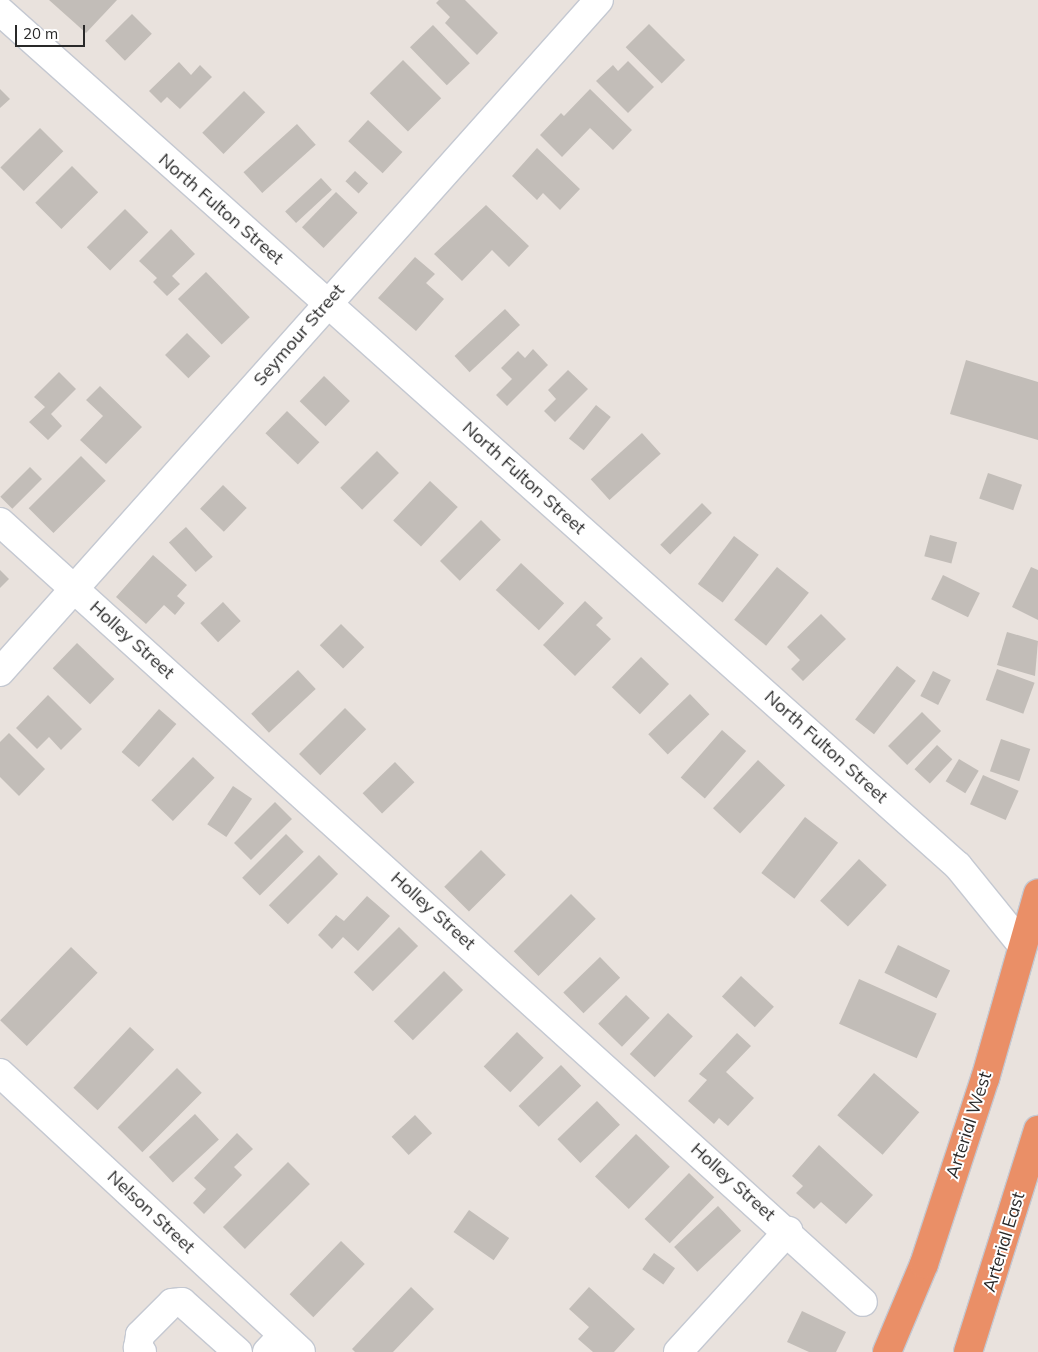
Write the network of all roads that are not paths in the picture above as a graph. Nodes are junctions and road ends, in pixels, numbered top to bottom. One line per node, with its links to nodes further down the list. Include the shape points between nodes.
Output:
1 (590, 3): 3 (street, Seymour Street)
2 (0, 11): 3 (street, North Fulton Street)
3 (327, 302): 5 (street, Seymour Street); 8 (street, North Fulton Street, via 958,866)
4 (0, 522): 5 (street, Holley Street)
5 (74, 587): 6 (street, Seymour Street); 11 (street, Holley Street)
6 (0, 672)
7 (1038, 894): 8 (highway, Arterial West)
8 (1030, 948): 13 (highway, Arterial West)
9 (0, 1073): 14 (street, Nelson Street)
10 (1038, 1130): 18 (highway, Arterial East)
11 (788, 1231): 12 (street, Holley Street); 17 (street)
12 (863, 1302)
13 (894, 1345)
14 (284, 1346)
15 (142, 1352): 16 (street, via 138,1348 140,1335 172,1302 182,1302)
16 (238, 1352)
17 (678, 1352)
18 (968, 1352)

